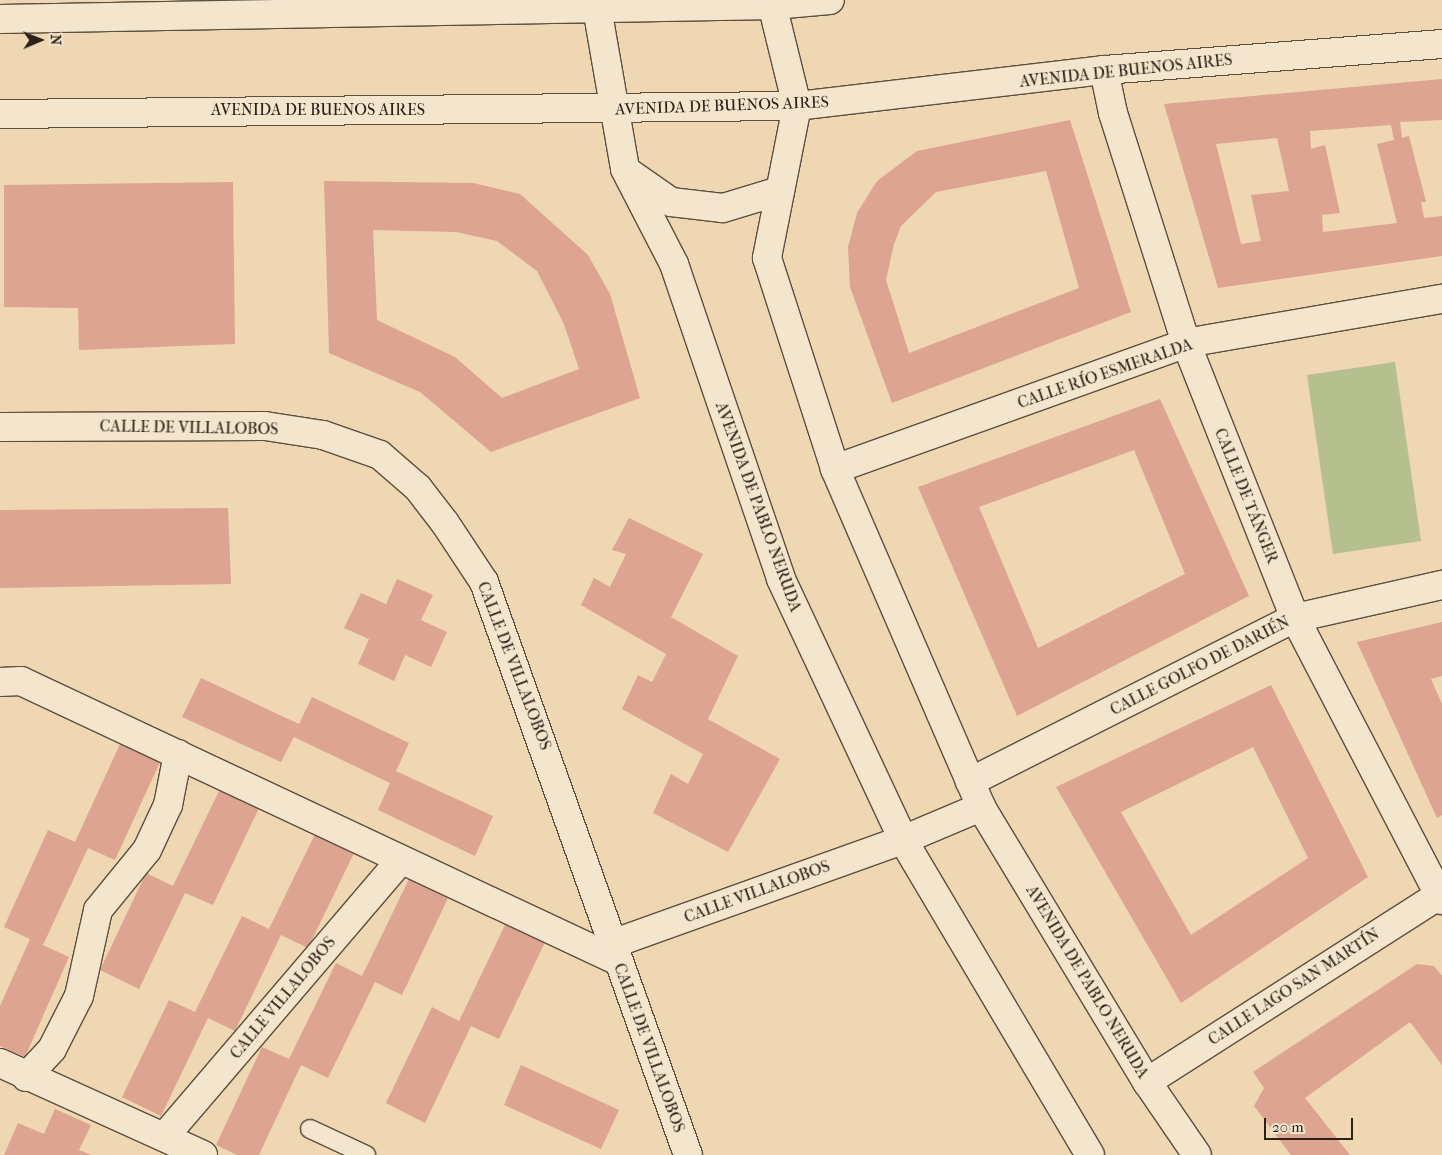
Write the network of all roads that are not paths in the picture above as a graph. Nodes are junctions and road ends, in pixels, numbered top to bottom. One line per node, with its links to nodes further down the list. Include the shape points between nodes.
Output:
1 (830, 0): 2 (street)
2 (773, 2): 3 (street); 7 (street)
3 (598, 4): 4 (street); 8 (street, AVENIDA DE PABLO NERUDA)
4 (0, 19)
5 (1442, 44): 6 (street, AVENIDA DE BUENOS AIRES)
6 (1104, 70): 7 (street, AVENIDA DE BUENOS AIRES); 13 (street, CALLE DE TÁNGER, via 1112,113)
7 (797, 106): 8 (street, AVENIDA DE BUENOS AIRES); 11 (street, AVENIDA DE PABLO NERUDA)
8 (613, 110): 9 (street, AVENIDA DE BUENOS AIRES); 10 (street, AVENIDA DE PABLO NERUDA)
9 (0, 114)
10 (625, 169): 11 (street, via 671,202 724,208); 22 (street, AVENIDA DE PABLO NERUDA, via 674,264 781,579)
11 (779, 191): 15 (street, AVENIDA DE PABLO NERUDA, via 767,258)
12 (1442, 299): 13 (street, CALLE RÍO ESMERALDA)
13 (1186, 343): 15 (street, CALLE RÍO ESMERALDA); 17 (street, CALLE DE TÁNGER)
14 (0, 427): 25 (street, CALLE DE VILLALOBOS, via 265,426 323,435 380,456 418,488 484,582)
15 (835, 468): 20 (street, AVENIDA DE PABLO NERUDA)
16 (1442, 584): 17 (street, CALLE GOLFO DE DARIÉN)
17 (1295, 618): 20 (street, CALLE GOLFO DE DARIÉN); 24 (street, CALLE DE TÁNGER)
18 (0, 682): 19 (street, via 22,681)
19 (178, 754): 23 (street); 27 (street, via 168,805 147,850 98,910 79,996 52,1049)
20 (970, 782): 21 (street, AVENIDA DE PABLO NERUDA)
21 (981, 807): 22 (street); 28 (street, AVENIDA DE PABLO NERUDA)
22 (903, 840): 25 (street, CALLE VILLALOBOS); 34 (street, AVENIDA DE PABLO NERUDA)
23 (401, 860): 25 (street); 30 (street, CALLE VILLALOBOS)
24 (1441, 896): 28 (street, CALLE LAGO SAN MARTÍN)
25 (615, 953): 33 (street, CALLE DE VILLALOBOS)
26 (0, 1064): 27 (street)
27 (26, 1077): 30 (street)
28 (1147, 1082): 35 (street, AVENIDA DE PABLO NERUDA)
29 (310, 1129): 32 (lane)
30 (165, 1136): 31 (street)
31 (203, 1155)
32 (366, 1155)
33 (688, 1155)
34 (1090, 1155)
35 (1197, 1155)

